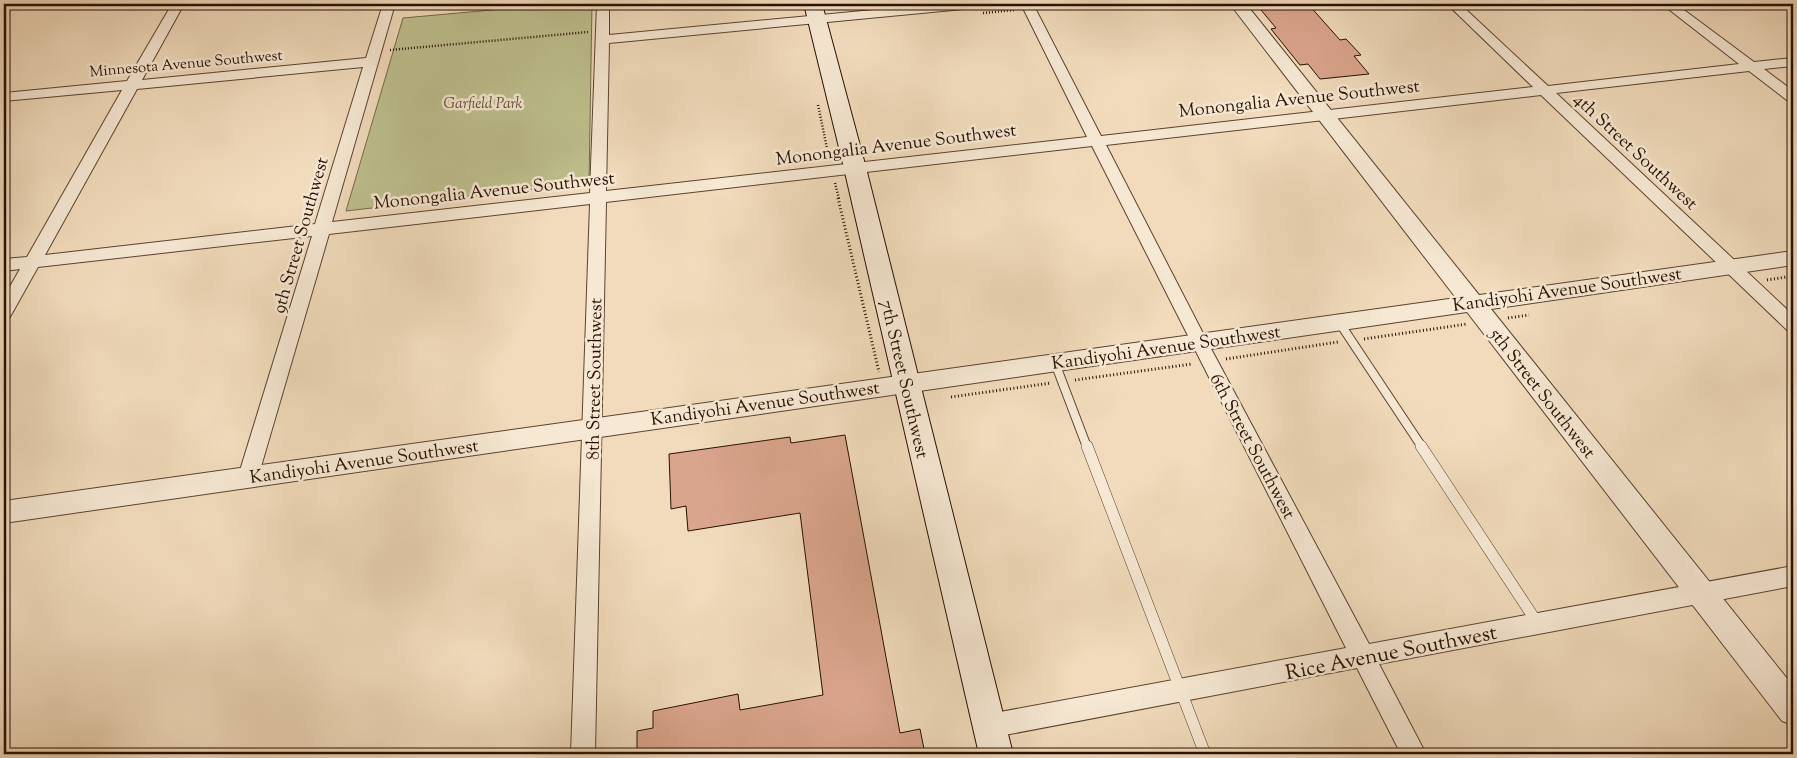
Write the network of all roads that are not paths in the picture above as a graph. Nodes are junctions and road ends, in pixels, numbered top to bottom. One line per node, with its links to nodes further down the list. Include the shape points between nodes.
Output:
1 (178, 4): 14 (street)
2 (389, 4): 11 (street, 9th Street Southwest)
3 (603, 4): 10 (street, 8th Street Southwest)
4 (974, 4): 9 (street)
5 (1027, 4): 19 (street, 6th Street Southwest)
6 (1238, 4): 18 (street, 5th Street Southwest)
7 (1453, 4): 15 (street, 4th Street Southwest)
8 (1668, 4): 13 (street)
9 (815, 12): 10 (street); 20 (main road, 7th Street Southwest)
10 (602, 40): 21 (street, 8th Street Southwest)
11 (372, 62): 14 (street, Minnesota Avenue Southwest); 22 (street, 9th Street Southwest)
12 (1793, 62): 13 (street, Monongalia Avenue Southwest)
13 (1751, 66): 15 (street, Monongalia Avenue Southwest); 17 (street)
14 (132, 85): 16 (street, Minnesota Avenue Southwest); 24 (street)
15 (1543, 89): 18 (street, Monongalia Avenue Southwest); 26 (street, 4th Street Southwest)
16 (4, 97)
17 (1793, 98)
18 (1324, 114): 19 (street, Monongalia Avenue Southwest); 27 (street, 5th Street Southwest)
19 (1096, 140): 20 (street, Monongalia Avenue Southwest); 31 (street, 6th Street Southwest)
20 (855, 168): 21 (street, Monongalia Avenue Southwest); 33 (main road, 7th Street Southwest)
21 (597, 197): 22 (street, Monongalia Avenue Southwest); 34 (street, 8th Street Southwest)
22 (323, 228): 24 (street, Monongalia Avenue Southwest); 35 (street, 9th Street Southwest)
23 (1793, 258): 26 (street, Kandiyohi Avenue Southwest)
24 (32, 262): 25 (street, Monongalia Avenue Southwest); 28 (street)
25 (4, 265)
26 (1731, 266): 27 (street, Kandiyohi Avenue Southwest); 30 (street, 4th Street Southwest)
27 (1472, 302): 29 (street, Kandiyohi Avenue Southwest); 38 (street, 5th Street Southwest)
28 (4, 312)
29 (1339, 322): 31 (street, Kandiyohi Avenue Southwest); 39 (lane)
30 (1793, 325)
31 (1199, 343): 32 (street, Kandiyohi Avenue Southwest); 40 (street, 6th Street Southwest)
32 (1055, 363): 33 (street, Kandiyohi Avenue Southwest); 41 (lane)
33 (906, 384): 34 (street, Kandiyohi Avenue Southwest); 43 (main road, 7th Street Southwest)
34 (593, 427): 35 (street, Kandiyohi Avenue Southwest); 44 (street, 8th Street Southwest)
35 (248, 478): 36 (street, Kandiyohi Avenue Southwest)
36 (4, 512)
37 (1793, 576): 38 (street, Rice Avenue Southwest)
38 (1702, 593): 39 (street, Rice Avenue Southwest); 42 (street, 5th Street Southwest)
39 (1538, 624): 40 (street, Rice Avenue Southwest)
40 (1364, 657): 41 (street, Rice Avenue Southwest); 47 (street, 6th Street Southwest)
41 (1180, 691): 43 (street, Rice Avenue Southwest); 46 (lane)
42 (1793, 710)
43 (989, 726): 45 (main road, 7th Street Southwest)
44 (583, 754)
45 (996, 754)
46 (1205, 754)
47 (1414, 754)

